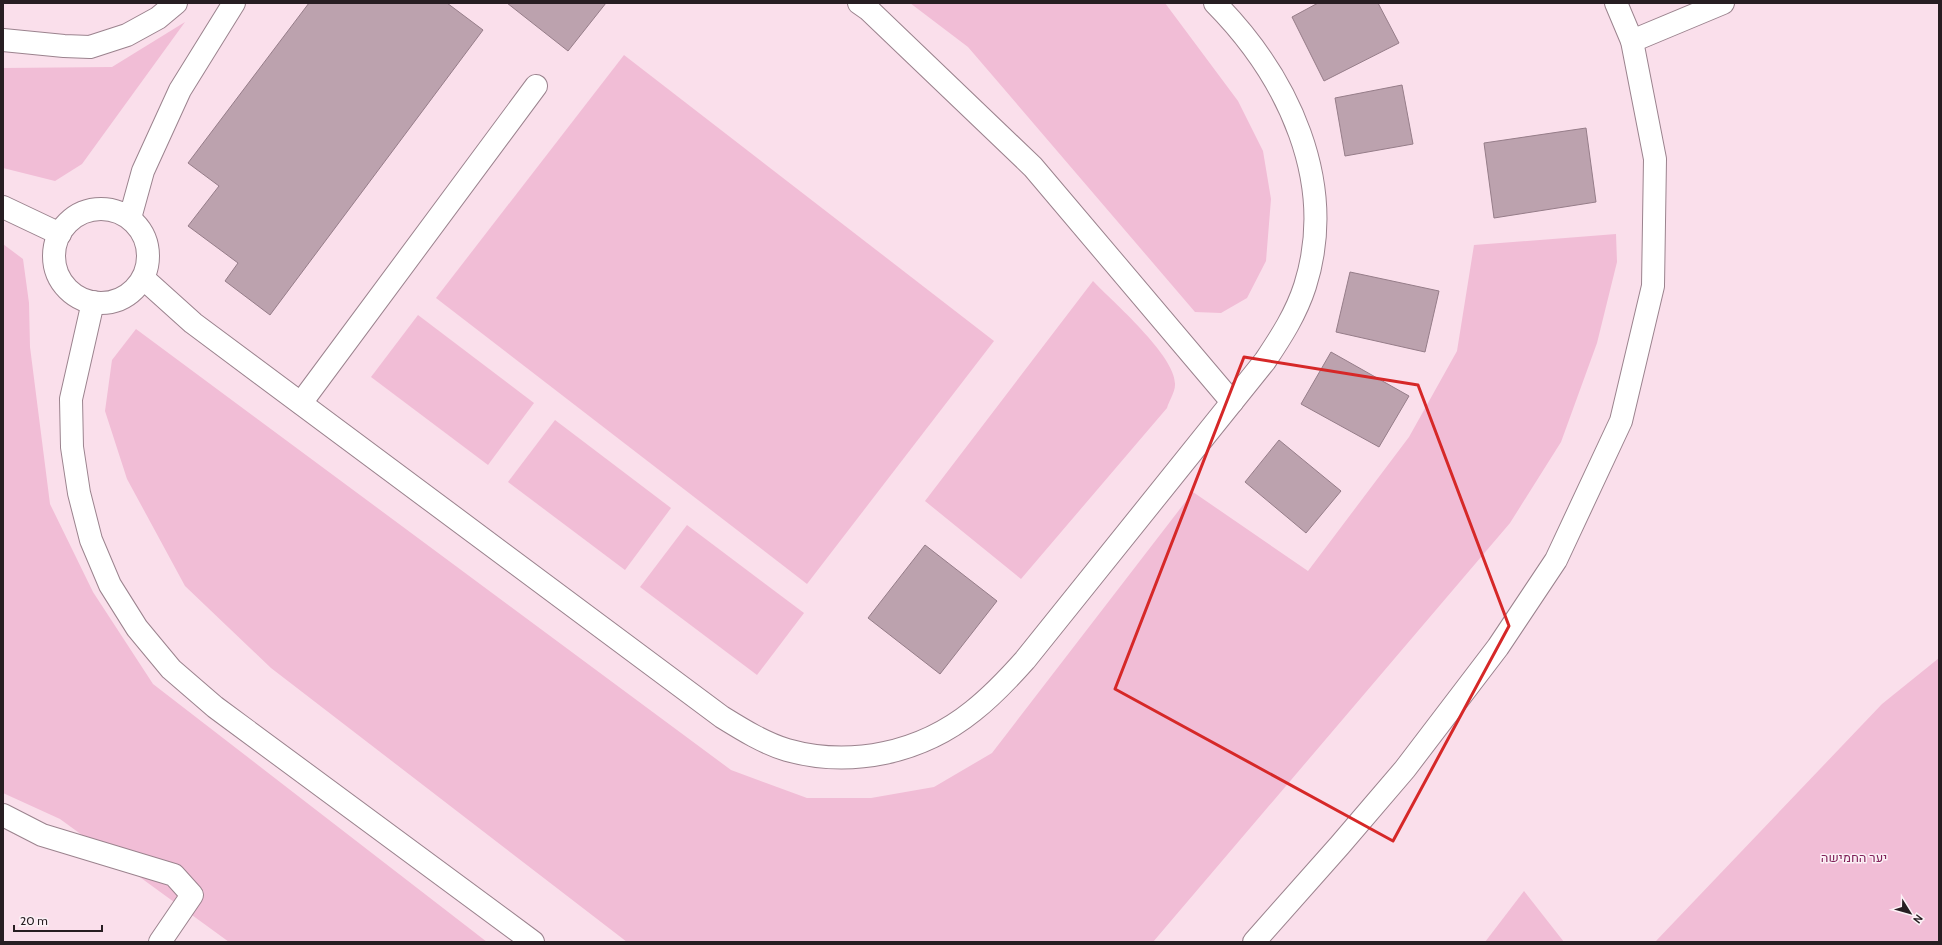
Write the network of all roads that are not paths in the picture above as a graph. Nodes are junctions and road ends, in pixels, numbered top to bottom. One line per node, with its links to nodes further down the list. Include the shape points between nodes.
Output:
1 (176, 3): 7 (street, via 158,18 127,35 90,47)
2 (234, 3): 11 (street, via 180,90 143,171)
3 (859, 3): 15 (street, via 1033,168)
4 (1215, 3): 15 (street, via 1259,54 1282,91 1299,130 1311,169 1316,209 1314,248 1305,287 1289,325 1265,361)
5 (1616, 3): 8 (street)
6 (1723, 3): 8 (street)
7 (3, 40)
8 (1632, 41): 20 (street, via 1655,159 1652,286 1621,421 1556,560 1498,647 1405,769)
9 (536, 86): 16 (street)
10 (3, 207): 12 (street)
11 (130, 218): 12 (street, via 109,209 88,211 74,217); 13 (street, via 147,242 148,264)
12 (60, 234): 14 (street, via 54,256 59,276 73,294)
13 (143, 278): 14 (street, via 134,290 122,298 108,303); 16 (street, via 193,323)
14 (93, 302): 19 (street, via 71,399 72,446 78,486 91,540 110,585 137,628 172,669 215,707)
15 (1232, 402): 16 (street, via 1000,688 973,712 943,731 913,745 882,754 850,758 818,757 786,750 754,736 722,717)
16 (301, 403)
17 (3, 815): 18 (street, via 42,835 174,875 192,896)
18 (160, 942)
19 (533, 942)
20 (1254, 942)

